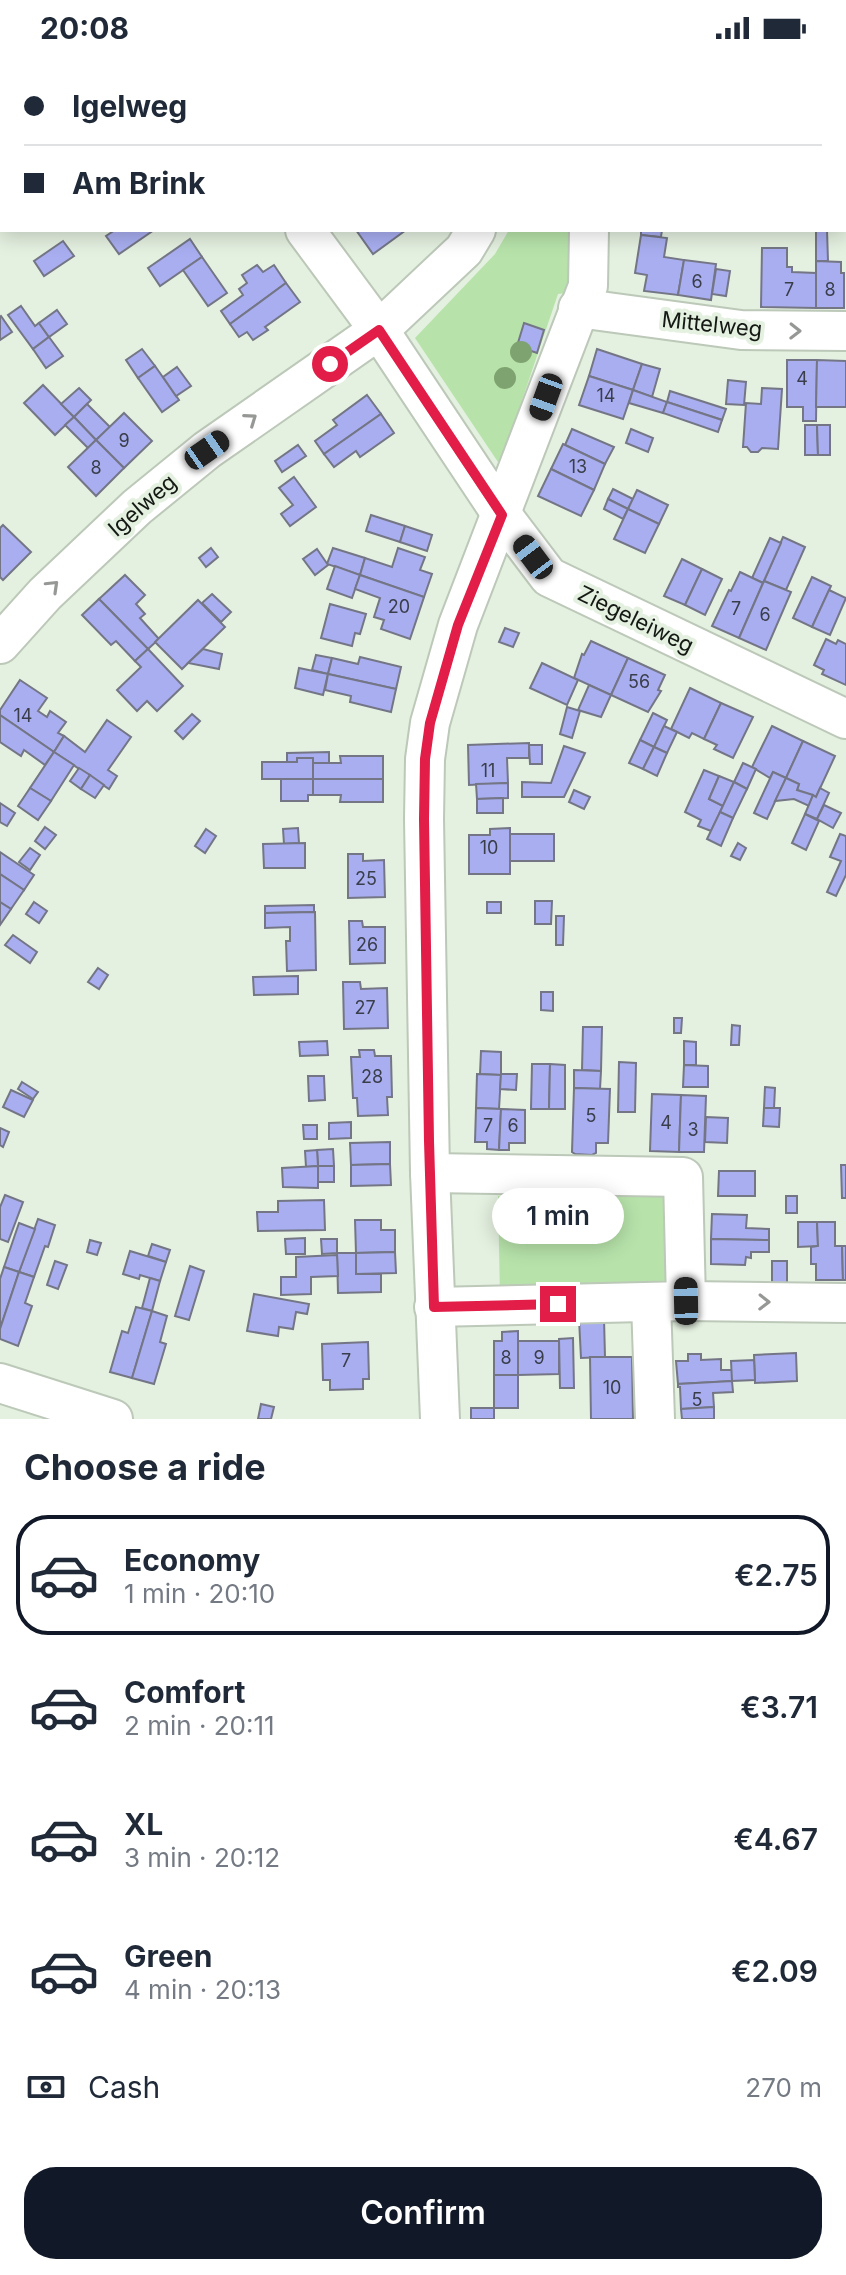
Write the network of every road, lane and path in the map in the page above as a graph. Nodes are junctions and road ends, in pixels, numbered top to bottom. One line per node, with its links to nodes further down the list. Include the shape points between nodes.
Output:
1 (306, 232): 5 (street, Ziegeleiweg)
2 (475, 232): 5 (street, Igelweg, via 464,250)
3 (589, 232): 4 (street, via 588,286)
4 (578, 308): 6 (street, Mittelweg, one-way to 6, via 741,330); 7 (street)
5 (379, 330): 7 (street, Ziegeleiweg); 8 (street, Igelweg, one-way to 5, via 137,507 207,450)
6 (846, 331)
7 (502, 515): 9 (street, Ziegeleiweg, via 549,577); 10 (street, via 458,625 425,759)
8 (0, 644)
9 (846, 719)
10 (430, 1173): 11 (street, via 683,1177); 13 (street)
11 (669, 1301): 12 (street, one-way to 12); 13 (street); 17 (street)
12 (846, 1303)
13 (434, 1307): 16 (street)
14 (0, 1383): 15 (street)
15 (113, 1419)
16 (440, 1419)
17 (655, 1419)

